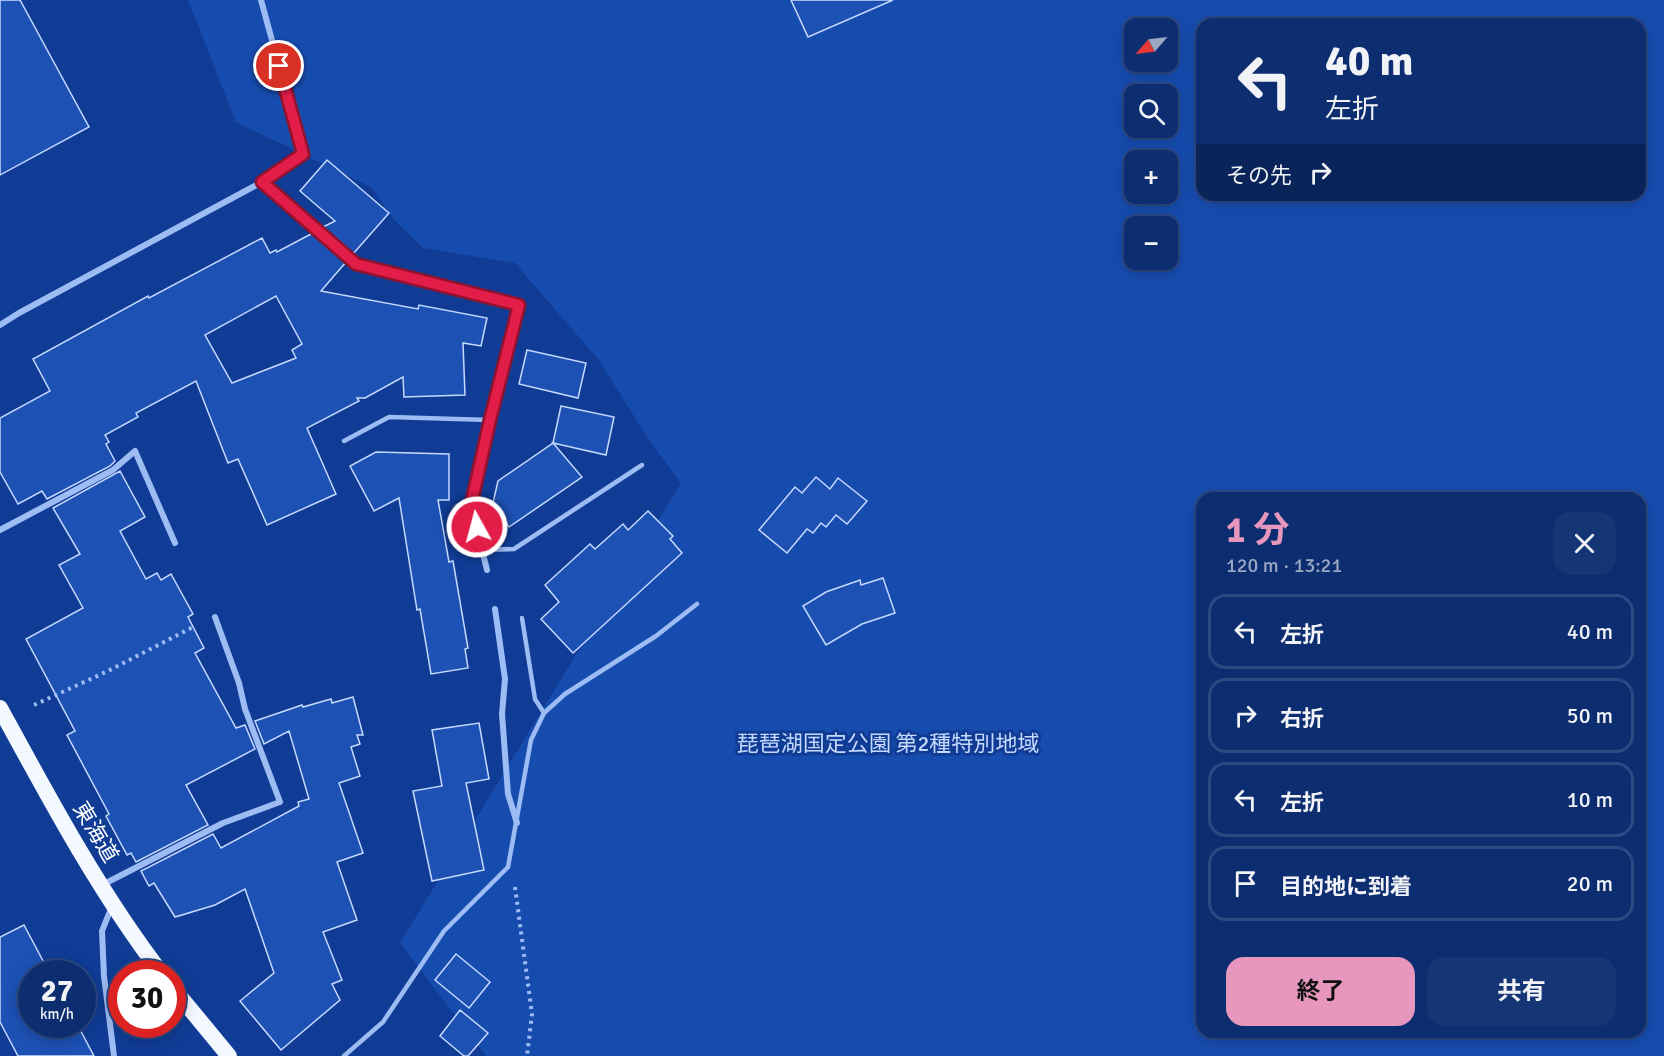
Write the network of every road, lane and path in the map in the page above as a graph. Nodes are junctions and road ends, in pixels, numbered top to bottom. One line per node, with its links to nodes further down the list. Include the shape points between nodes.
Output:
1 (261, 0): 2 (street, via 303,154)
2 (262, 182): 3 (street); 4 (street, via 356,264 519,305)
3 (0, 325)
4 (490, 420): 5 (lane, via 388,417); 9 (street, via 471,505)
5 (344, 441)
6 (642, 465): 9 (lane, via 514,549)
7 (0, 530): 8 (street, via 113,470 135,451)
8 (175, 543)
9 (482, 550): 10 (street)
10 (487, 570)
11 (697, 604): 18 (lane, via 656,636 565,694)
12 (495, 609): 19 (street, via 505,679 502,714 508,794)
13 (215, 617): 21 (street, via 280,802 223,823)
14 (522, 618): 18 (lane, via 535,699)
15 (194, 626): 16 (path)
16 (34, 705)
17 (0, 708): 21 (highway, 東海道)
18 (544, 713): 19 (lane, via 531,740)
19 (517, 823): 20 (lane)
20 (508, 867): 27 (lane, via 444,931 383,1022); 28 (path, via 515,886 532,1014)
21 (102, 885): 22 (highway, 東海道)
22 (113, 903): 23 (highway, 東海道); 25 (street, via 102,931)
23 (152, 960)
24 (186, 1004): 26 (highway)
25 (114, 1056)
26 (229, 1056)
27 (344, 1056)
28 (527, 1056)

